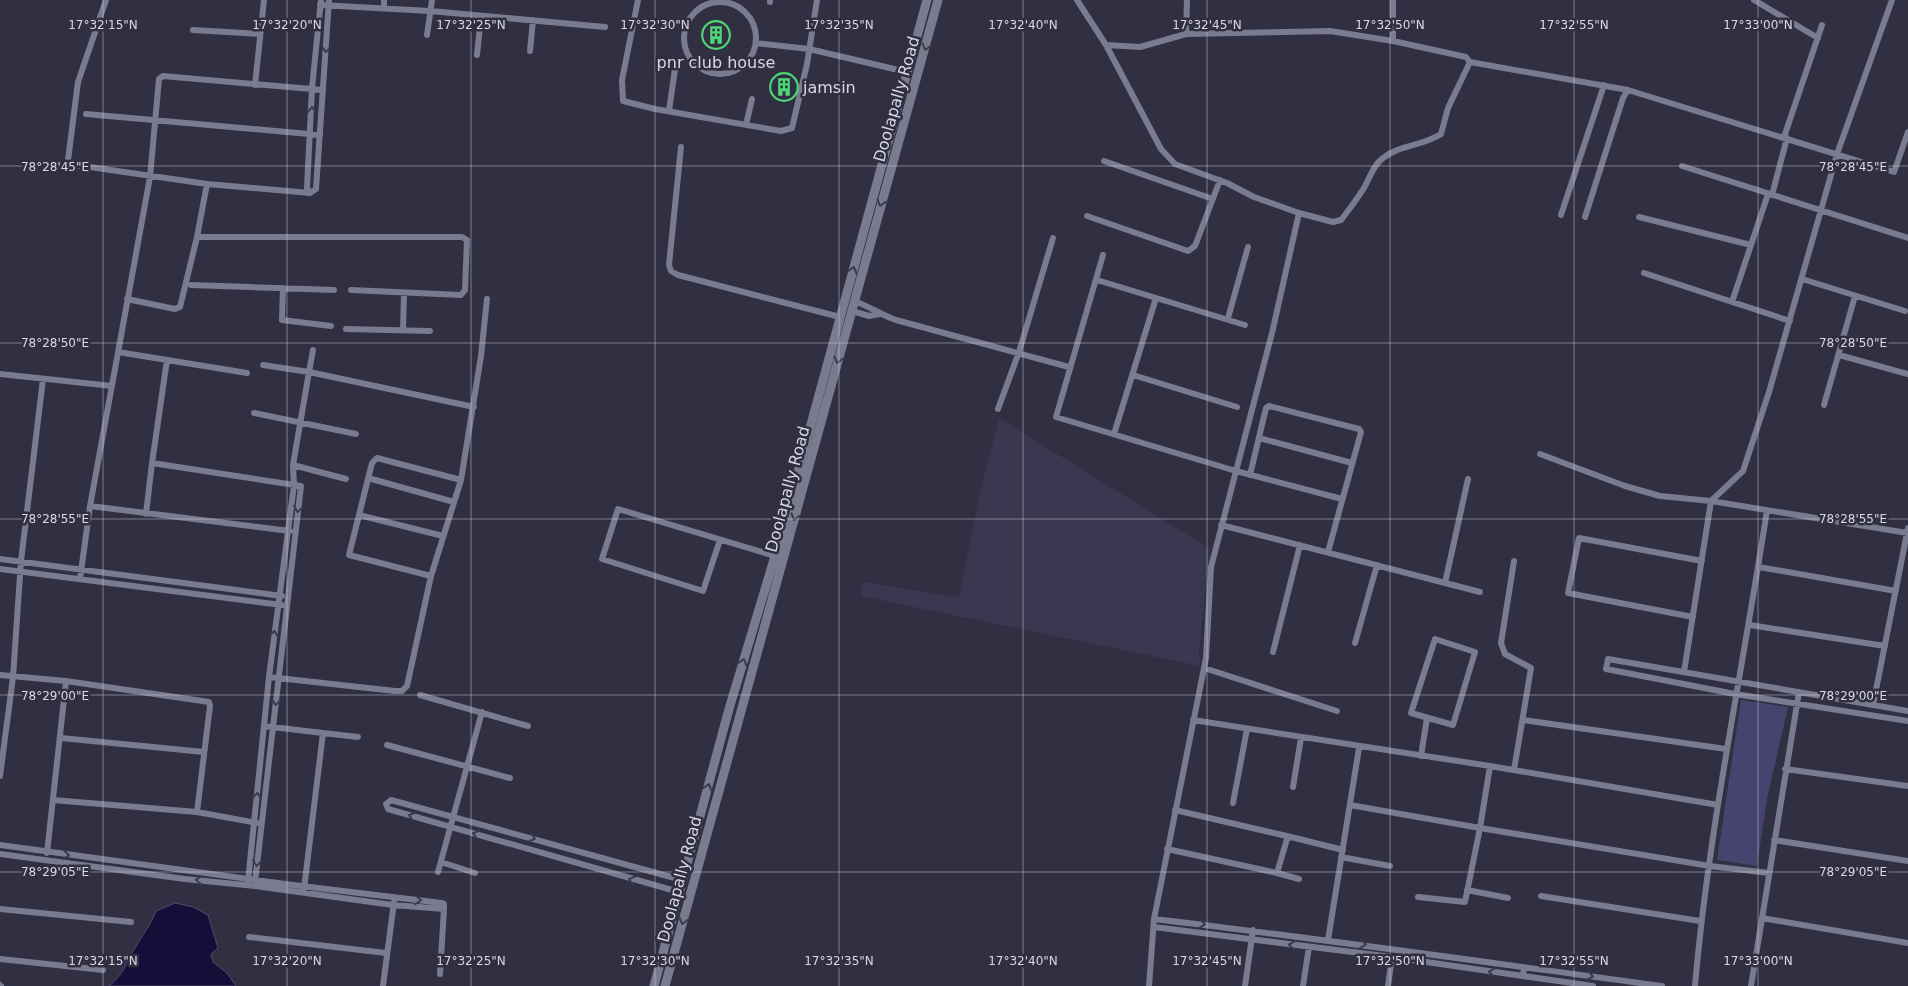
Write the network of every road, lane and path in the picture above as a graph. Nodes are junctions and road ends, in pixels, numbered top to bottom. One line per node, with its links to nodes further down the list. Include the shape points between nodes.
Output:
1 (106, 0): 56 (street, via 78,82 68,160 74,166)
2 (264, 0): 23 (street)
3 (384, 0): 16 (street)
4 (432, 0): 17 (street)
5 (638, 0): 44 (street, via 622,80 623,101)
6 (816, 0): 30 (street)
7 (927, 0): 35 (main road, Doolapally Road)
8 (938, 0): 43 (main road, Doolapally Road, one-way to 43)
9 (1077, 0): 29 (street)
10 (1187, 0): 24 (street)
11 (1393, 0): 27 (street)
12 (1754, 0): 26 (street)
13 (1892, 0): 53 (street)
14 (329, 2): 15 (street); 16 (street); 39 (street, one-way to 39)
15 (321, 3): 38 (street)
16 (384, 9): 17 (street)
17 (430, 11): 18 (street); 25 (street)
18 (481, 16): 19 (street); 32 (street)
19 (533, 20): 21 (street); 31 (street)
20 (1822, 25): 26 (street)
21 (605, 27)
22 (193, 30): 23 (street)
23 (260, 34): 36 (street)
24 (1186, 34): 27 (street, via 1330,31); 29 (street, via 1140,48)
25 (427, 35)
26 (1818, 38): 51 (street)
27 (1393, 41): 33 (street, via 1466,57)
28 (756, 43): 28 (street, via 746,64 736,71 713,74 692,62 686,52 685,28 699,8 710,3 728,3 744,10 752,20); 30 (street)
29 (1106, 45): 57 (street, via 1161,150 1175,164)
30 (809, 49): 35 (street); 47 (street, via 792,128 781,131)
31 (530, 51)
32 (477, 55)
33 (1470, 62): 37 (street); 63 (street, via 1448,108 1441,134 1429,142 1382,158 1341,220 1333,222)
34 (675, 68): 44 (street)
35 (907, 72): 41 (main road, Doolapally Road)
36 (255, 85): 38 (street); 46 (street, via 161,77 157,82)
37 (1604, 86): 40 (street); 64 (street)
38 (312, 88): 39 (street); 49 (street, one-way to 38)
39 (323, 90): 50 (street)
40 (1628, 90): 51 (street); 66 (street)
41 (901, 97): 43 (main road); 91 (main road, Doolapally Road, one-way to 41)
42 (752, 99): 47 (street)
43 (910, 100): 86 (main road, Doolapally Road, one-way to 86)
44 (668, 112): 47 (street)
45 (86, 114): 46 (street)
46 (155, 120): 49 (street); 56 (street)
47 (746, 125)
48 (1908, 132): 53 (street, via 1894,172)
49 (311, 134): 50 (street); 59 (street, via 307,188)
50 (320, 135): 59 (street)
51 (1786, 138): 53 (street); 60 (street)
52 (681, 147): 91 (street, via 671,271)
53 (1837, 154): 62 (street)
54 (1104, 161): 61 (street)
55 (1682, 166): 60 (street)
56 (150, 177): 58 (street); 84 (street)
57 (1220, 180): 61 (street); 63 (street, via 1254,198)
58 (207, 184): 59 (street); 68 (street)
59 (313, 191)
60 (1770, 194): 62 (street); 71 (street)
61 (1212, 199): 65 (street, via 1195,246 1188,251)
62 (1821, 211): 70 (street); 75 (street)
63 (1299, 214): 126 (street)
64 (1561, 215)
65 (1087, 216)
66 (1585, 217)
67 (1639, 217): 71 (street)
68 (197, 237): 77 (street); 81 (street, via 462,237 467,240 465,290 461,295)
69 (1053, 238): 101 (street)
70 (1908, 238)
71 (1751, 245): 87 (street)
72 (1248, 247): 92 (street)
73 (1103, 255): 76 (street)
74 (1644, 273): 87 (street)
75 (1802, 279): 82 (street); 93 (street)
76 (1096, 280): 83 (street); 105 (street)
77 (188, 284): 78 (street); 84 (street, via 178,309)
78 (283, 288): 79 (street); 95 (street, via 282,320)
79 (334, 290)
80 (351, 290): 81 (street)
81 (404, 294): 97 (street)
82 (1855, 296): 89 (street); 102 (street)
83 (1156, 298): 92 (street); 110 (street)
84 (127, 299): 100 (street)
85 (487, 299): 114 (street)
86 (854, 301): 88 (main road, Doolapally Road); 90 (street)
87 (1732, 302): 93 (street)
88 (852, 311): 90 (street, via 869,316); 221 (main road, Doolapally Road, one-way to 221)
89 (1905, 311)
90 (880, 314): 101 (street)
91 (840, 317): 148 (main road, Doolapally Road)
92 (1228, 318): 94 (street)
93 (1790, 320): 134 (street, via 1743,471)
94 (1246, 325)
95 (331, 326)
96 (346, 329): 97 (street)
97 (403, 330): 98 (street)
98 (430, 331)
99 (313, 350): 106 (street)
100 (118, 352): 103 (street); 112 (street)
101 (1019, 352): 105 (street); 116 (street)
102 (1838, 354): 109 (street); 113 (street)
103 (167, 360): 107 (street); 123 (street)
104 (263, 365): 106 (street)
105 (1069, 367): 120 (street, via 1056,417)
106 (309, 372): 114 (street); 118 (street)
107 (247, 373)
108 (0, 374): 111 (street)
109 (1908, 374)
110 (1132, 375): 115 (street); 120 (street)
111 (43, 379): 112 (street); 150 (street)
112 (112, 386): 136 (street)
113 (1824, 405)
114 (474, 407): 131 (street)
115 (1237, 407)
116 (998, 409)
117 (254, 413): 118 (street)
118 (300, 423): 119 (street); 125 (street)
119 (356, 434)
120 (1114, 434): 126 (street)
121 (1259, 438): 124 (street); 124 (street, via 1269,406 1359,429 1361,432); 127 (street)
122 (1540, 454): 134 (street, via 1660,496)
123 (152, 463): 132 (street); 138 (street)
124 (1352, 463): 133 (street)
125 (293, 465): 129 (street); 132 (street)
126 (1236, 471): 127 (street); 140 (street)
127 (1250, 474): 133 (street)
128 (368, 478): 131 (street, via 372,463 381,458); 135 (street); 139 (street)
129 (346, 479)
130 (1468, 479): 160 (street)
131 (461, 480): 135 (street)
132 (294, 485): 141 (street); 142 (street, one-way to 142, via 301,486)
133 (1342, 499): 147 (street)
134 (1711, 501): 137 (street); 152 (street)
135 (454, 502): 144 (street)
136 (90, 506): 138 (street); 156 (street)
137 (1767, 510): 143 (street); 154 (street)
138 (146, 514): 141 (street)
139 (359, 515): 144 (street); 158 (street, via 349,555)
140 (1221, 525): 146 (street); 174 (street, via 1211,566)
141 (287, 531): 142 (street); 164 (street)
142 (295, 532): 165 (street)
143 (1908, 532): 162 (street)
144 (443, 536): 158 (street)
145 (720, 540): 145 (street, via 618,509 602,559 703,590); 148 (street)
146 (1300, 545): 147 (street); 173 (street)
147 (1328, 552): 153 (street)
148 (775, 556): 218 (main road, Doolapally Road, one-way to 148)
149 (0, 559): 150 (street)
150 (21, 561): 156 (street); 157 (street)
151 (1514, 561): 192 (street, via 1500,644 1505,654 1531,668)
152 (1702, 561): 169 (street); 169 (street, via 1578,538 1568,593)
153 (1377, 565): 160 (street); 171 (street)
154 (1759, 567): 162 (street); 170 (street)
155 (0, 570): 157 (street)
156 (82, 570): 159 (street); 161 (street)
157 (20, 572): 159 (street); 177 (street)
158 (431, 576): 179 (street, via 407,686 402,691)
159 (80, 580): 166 (street)
160 (1445, 583): 163 (street)
161 (216, 587): 164 (street); 166 (street)
162 (1896, 591): 172 (street)
163 (1480, 592)
164 (279, 595): 165 (street); 167 (street)
165 (288, 596): 168 (street)
166 (214, 597): 167 (street)
167 (278, 605): 168 (street); 178 (street, one-way to 167)
168 (287, 605): 179 (street)
169 (1693, 616): 175 (street)
170 (1750, 625): 172 (street); 181 (street)
171 (1354, 643)
172 (1885, 646): 186 (street)
173 (1273, 652)
174 (1204, 668): 188 (street); 191 (street)
175 (1684, 672): 181 (street); 184 (street, via 1608,660 1606,670)
176 (0, 675): 177 (street)
177 (13, 677): 180 (street); 194 (street)
178 (269, 677): 179 (street); 195 (street)
179 (280, 678): 197 (street, one-way to 197)
180 (66, 681): 201 (street); 206 (street, via 207,701 210,706)
181 (1737, 682): 182 (street); 184 (street)
182 (1799, 692): 185 (street); 186 (street)
183 (420, 694): 189 (street)
184 (1735, 694): 185 (street); 205 (street)
185 (1798, 702): 193 (street); 210 (street)
186 (1874, 705): 187 (street)
187 (1908, 710)
188 (1338, 711)
189 (482, 712): 196 (street); 208 (street)
190 (1427, 718): 190 (street, via 1411,712 1435,639 1475,652 1453,725); 207 (street)
191 (1193, 720): 198 (street); 222 (street)
192 (1524, 720): 205 (street); 211 (street)
193 (1908, 721)
194 (3, 726): 212 (street)
195 (264, 726): 197 (street); 225 (street, one-way to 195)
196 (528, 726)
197 (273, 727): 199 (street); 225 (street)
198 (1247, 729): 202 (street); 217 (street)
199 (323, 733): 200 (street); 252 (street)
200 (358, 737)
201 (62, 738): 206 (street); 216 (street)
202 (1301, 738): 204 (street); 215 (street)
203 (387, 745): 208 (street)
204 (1359, 748): 207 (street); 219 (street)
205 (1726, 749): 220 (street)
206 (204, 752): 223 (street)
207 (1421, 756): 209 (street)
208 (467, 765): 213 (street); 224 (street)
209 (1490, 766): 211 (street); 227 (street)
210 (1786, 769): 214 (street); 230 (street)
211 (1514, 770): 220 (street)
212 (0, 776)
213 (510, 778)
214 (1908, 786)
215 (1293, 787)
216 (53, 800): 223 (street); 235 (street)
217 (1233, 803)
218 (703, 804): 221 (main road); 249 (main road, Doolapally Road)
219 (1350, 805): 227 (street); 234 (street)
220 (1718, 805): 242 (street)
221 (714, 806): 282 (main road, Doolapally Road, one-way to 282)
222 (1175, 810): 229 (street); 233 (street)
223 (197, 812): 225 (street)
224 (452, 816): 226 (street); 226 (street, one-way to 224, via 388,809 386,804 390,800); 228 (street)
225 (258, 823): 250 (street); 251 (street, one-way to 251)
226 (449, 826): 231 (street, one-way to 226); 240 (street)
227 (1480, 828): 242 (street); 253 (street)
228 (508, 832): 231 (street); 238 (street, one-way to 238)
229 (1291, 837): 234 (street); 247 (street, via 1287,839)
230 (1774, 840): 239 (street); 245 (street)
231 (504, 843): 243 (street)
232 (0, 845): 235 (street)
233 (1167, 848): 247 (street); 260 (street)
234 (1343, 850): 237 (street)
235 (47, 853): 250 (street, one-way to 250)
236 (0, 854): 250 (street, one-way to 236, via 175,878)
237 (1342, 857): 241 (street); 268 (street)
238 (602, 858): 243 (street); 249 (street)
239 (1908, 861)
240 (441, 862): 244 (street); 246 (street)
241 (1390, 866)
242 (1710, 866): 245 (street); 263 (street)
243 (599, 871): 254 (street, one-way to 243)
244 (438, 872)
245 (1769, 872): 261 (street)
246 (475, 873)
247 (1277, 874): 248 (street)
248 (1299, 879)
249 (682, 880): 254 (main road, Doolapally Road)
250 (248, 882): 251 (street)
251 (255, 883): 252 (street)
252 (304, 889): 258 (street)
253 (1467, 890): 256 (street, via 1465,902); 257 (street)
254 (679, 892): 281 (main road, Doolapally Road)
255 (1541, 896): 263 (street)
256 (1418, 897)
257 (1508, 898)
258 (394, 902): 271 (street); 277 (street, via 443,903)
259 (0, 909): 262 (street)
260 (1154, 918): 264 (street); 265 (street, one-way to 265)
261 (1762, 918): 269 (street); 291 (street)
262 (131, 922)
263 (1700, 922): 290 (street)
264 (1154, 927): 267 (street); 283 (street)
265 (1253, 930): 267 (street); 268 (street)
266 (249, 938): 271 (street)
267 (1252, 940): 270 (street, one-way to 267); 285 (street)
268 (1328, 940): 274 (street, one-way to 274, via 1392,947)
269 (1908, 941)
270 (1309, 947): 272 (street); 286 (street)
271 (386, 953): 280 (street)
272 (1392, 957): 274 (street); 287 (street)
273 (0, 958): 276 (street)
274 (1463, 964): 275 (street); 278 (street, one-way to 274)
275 (1524, 967): 278 (street); 289 (street, one-way to 289)
276 (103, 970)
277 (440, 974)
278 (1523, 976): 279 (street)
279 (1579, 985): 288 (street)
280 (383, 986)
281 (654, 986)
282 (665, 986)
283 (1149, 986): 284 (street)
284 (1156, 986)
285 (1245, 986)
286 (1303, 986)
287 (1388, 986)
288 (1593, 986)
289 (1662, 986)
290 (1695, 986)
291 (1751, 986)

